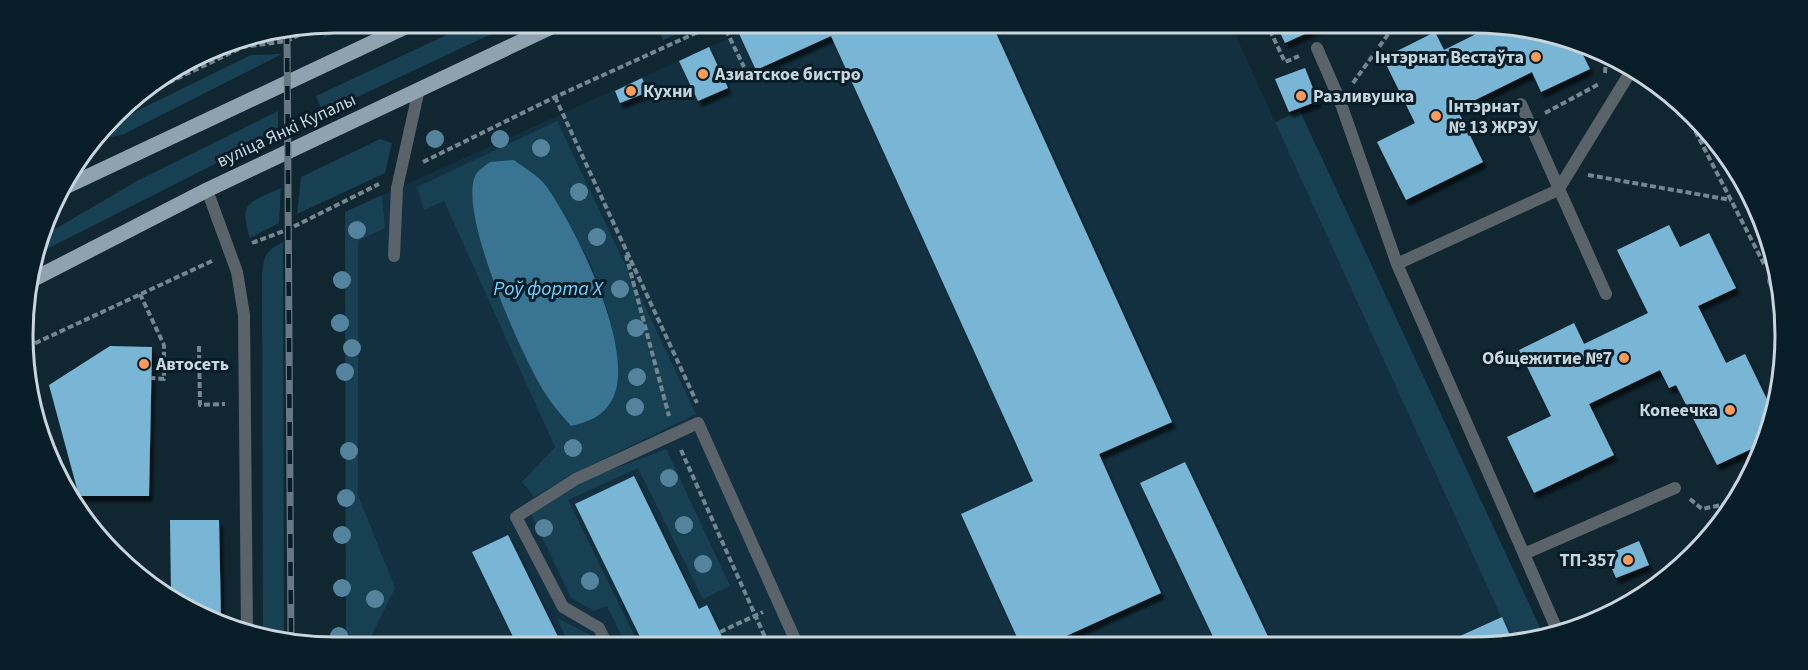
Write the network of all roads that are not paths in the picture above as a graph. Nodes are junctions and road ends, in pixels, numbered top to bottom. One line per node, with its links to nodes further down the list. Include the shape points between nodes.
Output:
1 (393, 33): 7 (main road)
2 (539, 33): 5 (main road, вуліца Янкі Купалы)
3 (1317, 48): 11 (lane, via 1340,101)
4 (1628, 76): 9 (lane)
5 (419, 89): 8 (main road, вуліца Янкі Купалы); 10 (lane, via 400,173)
6 (1521, 104): 9 (lane)
7 (74, 183)
8 (207, 190): 12 (main road, вуліца Янкі Купалы); 16 (lane, via 237,272 244,315)
9 (1558, 190): 11 (lane); 13 (lane)
10 (394, 256)
11 (1397, 264): 15 (lane)
12 (39, 275)
13 (1606, 294)
14 (1675, 488): 15 (lane)
15 (1524, 554): 17 (lane)
16 (247, 624)
17 (1555, 626)
18 (603, 637): 19 (lane, via 598,628 563,607 516,517 576,479 698,423)
19 (794, 637)

